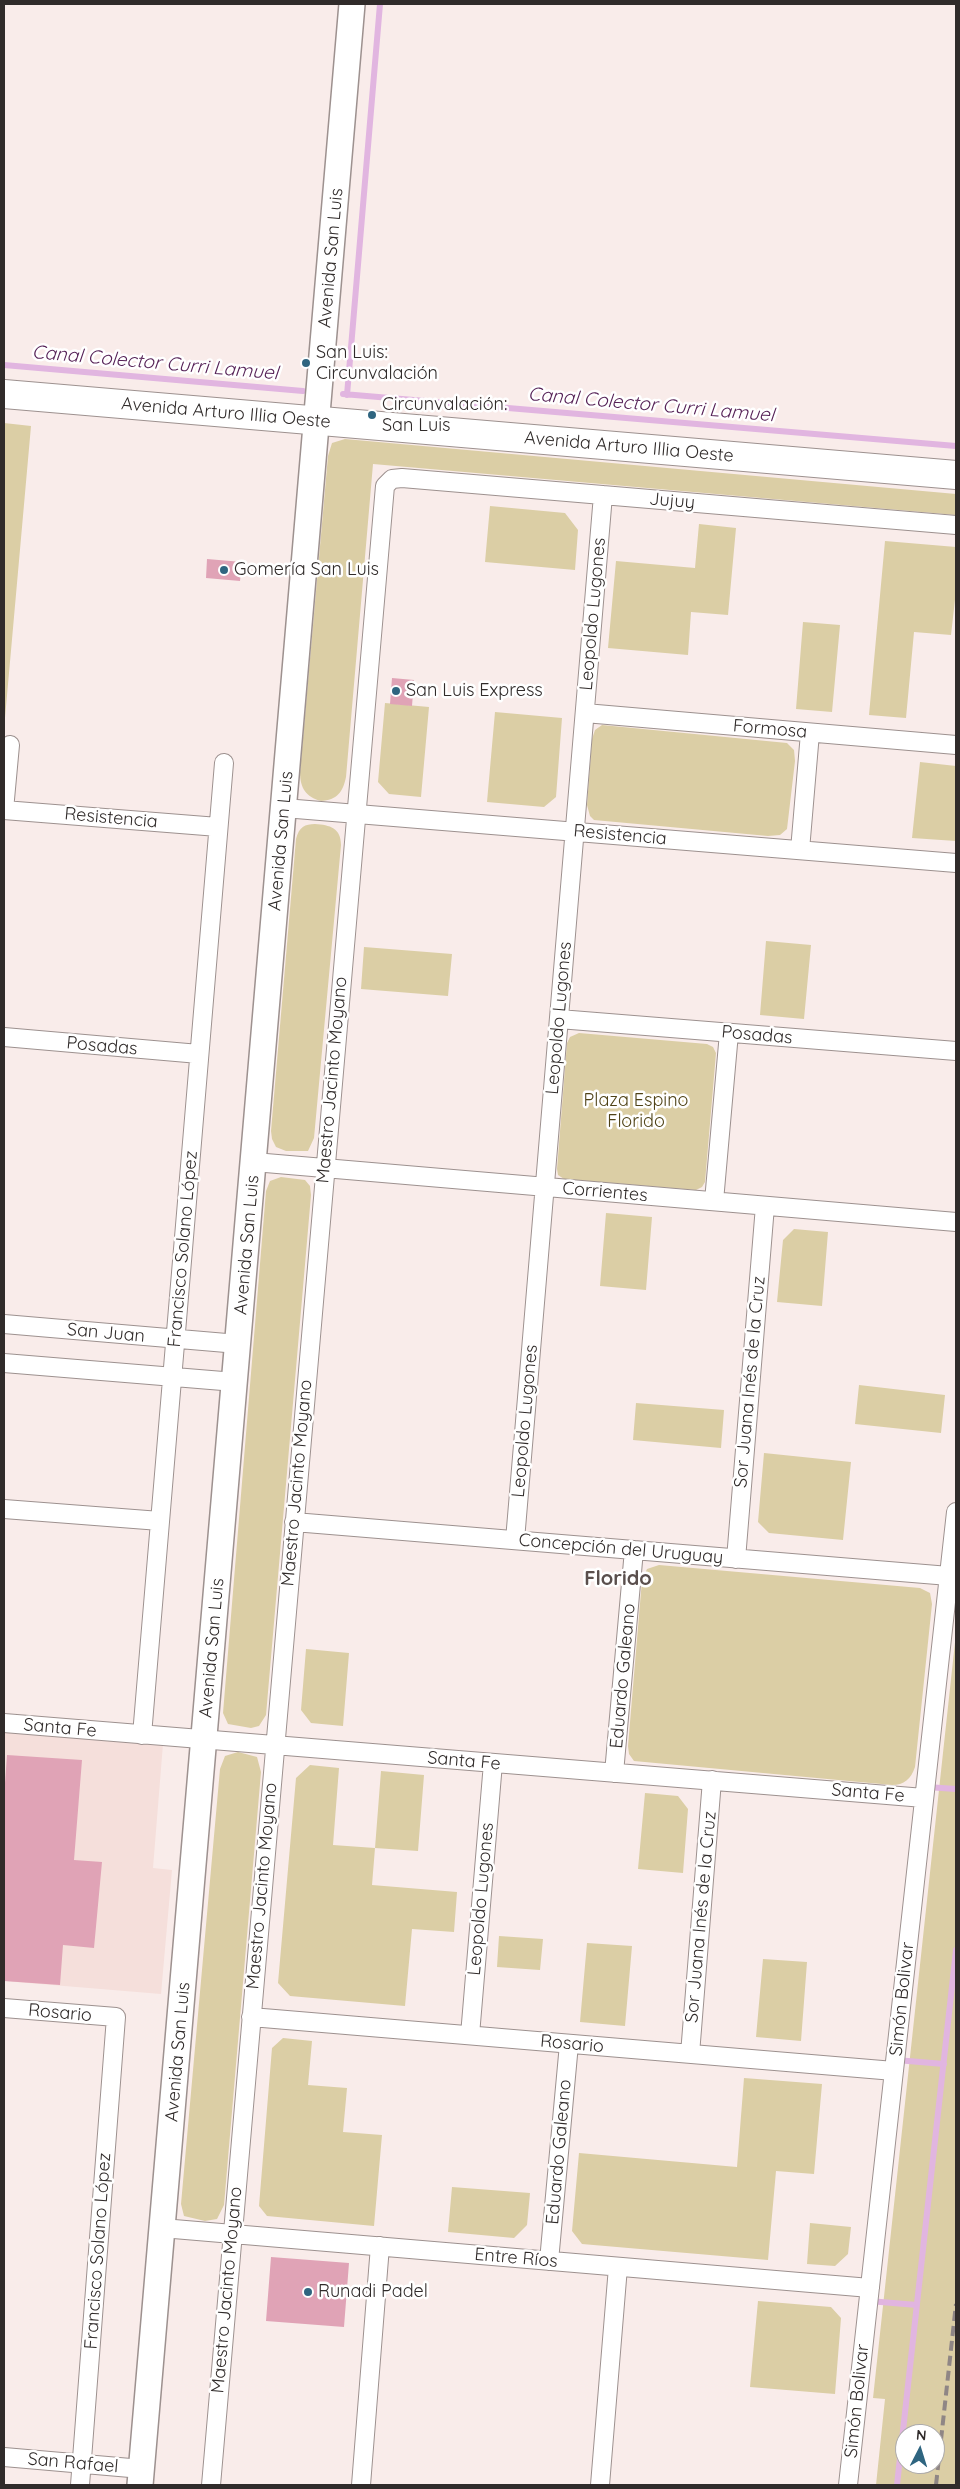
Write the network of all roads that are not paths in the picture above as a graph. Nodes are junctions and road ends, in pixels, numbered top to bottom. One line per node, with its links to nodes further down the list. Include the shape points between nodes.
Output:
1 (352, 4): 3 (main road, Avenida San Luis)
2 (4, 394): 3 (main road, Avenida Arturo Illia Oeste)
3 (317, 421): 4 (main road, Avenida Arturo Illia Oeste); 13 (main road, Avenida San Luis)
4 (956, 475)
5 (388, 482): 6 (street, Jujuy, via 402,478); 15 (street, Maestro Jacinto Moyano, via 383,494)
6 (603, 495): 7 (street, Jujuy); 8 (street, Leopoldo Lugones)
7 (956, 525)
8 (585, 713): 9 (street, Formosa); 17 (street, Leopoldo Lugones)
9 (810, 733): 11 (street, Formosa); 18 (street)
10 (10, 745): 14 (street)
11 (956, 745)
12 (224, 763): 16 (street, Francisco Solano López)
13 (284, 808): 15 (street, Resistencia); 25 (main road, Avenida San Luis)
14 (4, 810): 16 (street, Resistencia)
15 (355, 814): 17 (street, Resistencia); 26 (street, Maestro Jacinto Moyano)
16 (218, 827): 24 (street, Francisco Solano López)
17 (574, 832): 18 (street, Resistencia); 20 (street, Leopoldo Lugones)
18 (800, 850): 19 (street, Resistencia)
19 (956, 863)
20 (559, 1019): 21 (street, Posadas); 27 (street, Leopoldo Lugones)
21 (729, 1033): 23 (street, Posadas); 28 (street)
22 (4, 1037): 24 (street, Posadas)
23 (956, 1052)
24 (199, 1054): 32 (street, Francisco Solano López)
25 (254, 1162): 26 (street, Corrientes); 33 (main road, Avenida San Luis)
26 (324, 1168): 27 (street, Corrientes); 40 (street, Maestro Jacinto Moyano)
27 (545, 1187): 28 (street, Corrientes); 41 (street, Leopoldo Lugones)
28 (714, 1201): 29 (street, Corrientes)
29 (764, 1206): 30 (street, Corrientes); 43 (street, Sor Juana Inés de la Cruz)
30 (956, 1222)
31 (4, 1324): 32 (street, San Juan)
32 (176, 1339): 33 (street, San Juan); 35 (street, Francisco Solano López)
33 (238, 1344): 36 (main road, Avenida San Luis)
34 (4, 1363): 35 (street)
35 (172, 1377): 36 (street); 39 (street, Francisco Solano López)
36 (235, 1382): 47 (main road, Avenida San Luis)
37 (4, 1509): 39 (street)
38 (956, 1512): 44 (street, Simón Bolivar)
39 (160, 1521): 46 (street, Francisco Solano López)
40 (294, 1522): 41 (street, Concepción del Uruguay); 48 (street, Maestro Jacinto Moyano)
41 (515, 1540): 42 (street, Concepción del Uruguay)
42 (634, 1550): 43 (street, Concepción del Uruguay); 50 (street, Eduardo Galeano)
43 (736, 1559): 44 (street, Concepción del Uruguay)
44 (949, 1576): 52 (street, Simón Bolivar)
45 (4, 1723): 46 (street, Santa Fe)
46 (142, 1735): 47 (street, Santa Fe)
47 (204, 1739): 48 (street, Santa Fe); 60 (main road, Avenida San Luis)
48 (274, 1745): 49 (street, Santa Fe); 54 (street, Maestro Jacinto Moyano)
49 (493, 1763): 50 (street, Santa Fe); 56 (street, Leopoldo Lugones)
50 (614, 1772): 51 (street, Santa Fe)
51 (712, 1780): 52 (street, Santa Fe); 58 (street, Sor Juana Inés de la Cruz)
52 (924, 1798): 59 (street, Simón Bolivar)
53 (4, 2008): 55 (street, Rosario)
54 (251, 2017): 56 (street, Rosario); 61 (street, Maestro Jacinto Moyano)
55 (116, 2018): 67 (street, Francisco Solano López)
56 (470, 2036): 57 (street, Rosario)
57 (569, 2044): 58 (street, Rosario); 63 (street, Eduardo Galeano)
58 (690, 2054): 59 (street, Rosario)
59 (894, 2071): 65 (street, Simón Bolivar)
60 (162, 2228): 61 (street, Entre Ríos); 68 (main road, Avenida San Luis)
61 (232, 2234): 62 (street, Entre Ríos); 70 (street, Maestro Jacinto Moyano)
62 (380, 2246): 63 (street, Entre Ríos); 71 (street)
63 (549, 2261): 64 (street, Entre Ríos)
64 (618, 2267): 65 (street, Entre Ríos); 72 (street)
65 (870, 2288): 73 (street, Simón Bolivar)
66 (4, 2456): 67 (street, San Rafael)
67 (82, 2463): 68 (street, San Rafael); 69 (street, Francisco Solano López)
68 (141, 2477)
69 (80, 2485)
70 (211, 2485)
71 (360, 2485)
72 (600, 2485)
73 (848, 2485)

